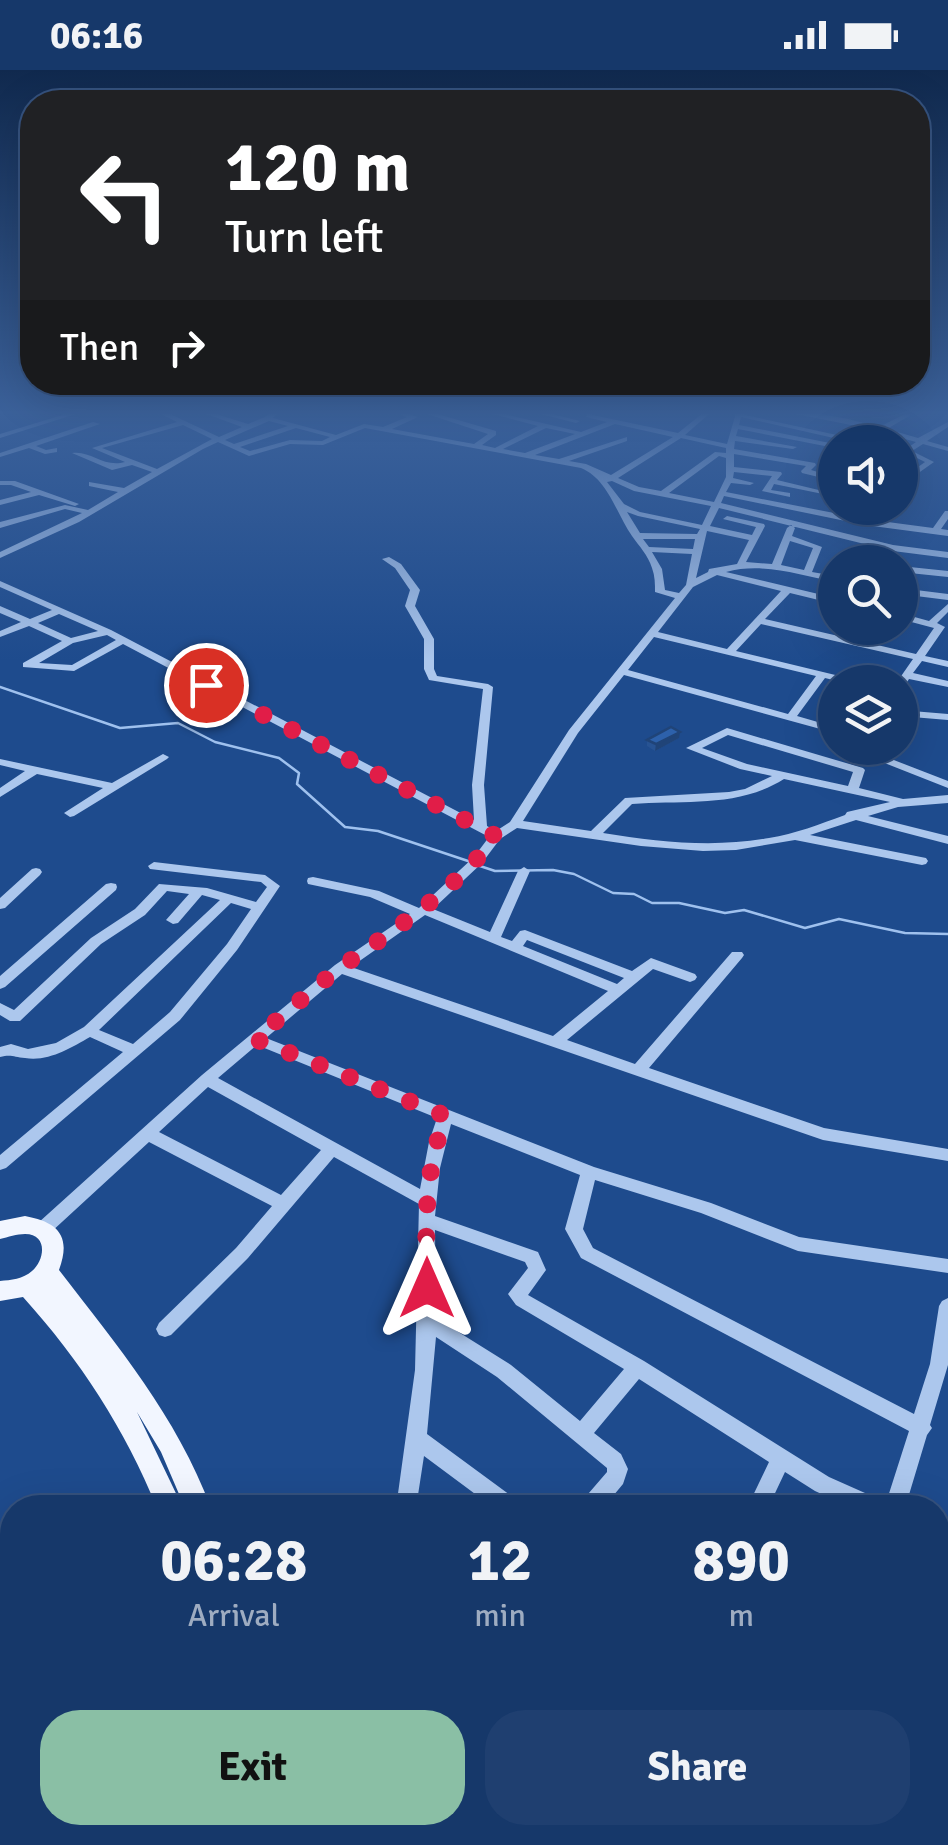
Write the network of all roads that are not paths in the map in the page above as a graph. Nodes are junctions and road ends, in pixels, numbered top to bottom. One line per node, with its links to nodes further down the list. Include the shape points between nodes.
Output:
1 (27, 496): 12 (street)
2 (47, 496): 13 (street)
3 (116, 496): 16 (street)
4 (613, 496): 14 (street)
5 (670, 496): 11 (street)
6 (683, 496): 11 (street)
7 (716, 496): 27 (street)
8 (767, 496): 20 (street)
9 (783, 496): 15 (street)
10 (818, 496): 15 (street)
11 (680, 498): 18 (street)
12 (0, 503)
13 (75, 504)
14 (620, 506): 18 (street); 24 (street)
15 (800, 509): 20 (street); 22 (street)
16 (87, 512): 21 (street, via 66,507); 29 (street)
17 (947, 515): 22 (street)
18 (652, 518): 27 (street)
19 (727, 519): 26 (street, via 761,526)
20 (789, 522): 25 (street); 30 (street)
21 (0, 525)
22 (936, 530): 23 (street)
23 (948, 532)
24 (636, 536): 27 (street); 28 (street)
25 (787, 537): 33 (street); 36 (street, via 817,546)
26 (754, 538): 27 (street); 32 (street)
27 (700, 539): 28 (street); 40 (street)
28 (645, 549): 40 (street, via 659,573 660,592)
29 (0, 555)
30 (947, 555): 37 (street)
31 (386, 559): 84 (street, via 415,590 410,606 429,640 433,678 488,688 478,785)
32 (742, 563): 33 (street); 34 (street)
33 (776, 566): 36 (street)
34 (712, 571): 40 (street); 41 (street)
35 (918, 572): 37 (street)
36 (807, 574): 38 (street)
37 (946, 574)
38 (818, 576)
39 (0, 584): 47 (street)
40 (686, 590): 53 (street)
41 (787, 590): 43 (street); 48 (street)
42 (918, 594): 44 (street)
43 (818, 597)
44 (948, 598)
45 (948, 607): 51 (street)
46 (0, 609): 50 (street)
47 (61, 610): 50 (street); 52 (street)
48 (759, 620): 57 (street); 58 (street)
49 (918, 621): 51 (street)
50 (27, 622): 54 (street); 56 (street)
51 (931, 624): 58 (street, via 940,627)
52 (108, 632): 55 (street); 56 (street)
53 (650, 633): 57 (street); 61 (street)
54 (0, 634)
55 (123, 640): 56 (street, via 74,668 27,665); 84 (street)
56 (70, 641)
57 (729, 652): 62 (street)
58 (921, 658): 59 (street); 60 (street)
59 (948, 664)
60 (915, 665)
61 (620, 671): 67 (street); 83 (street, via 566,740)
62 (818, 674)
63 (818, 680): 67 (street)
64 (918, 681): 65 (street)
65 (948, 684)
66 (918, 714): 68 (street)
67 (791, 716): 69 (street)
68 (948, 717)
69 (818, 725)
70 (163, 757): 76 (street)
71 (0, 762): 73 (street)
72 (898, 765): 75 (street)
73 (36, 769): 76 (street); 78 (street)
74 (782, 775): 77 (street); 77 (street, via 692,748 727,731 859,770); 86 (street, via 749,791 629,801)
75 (948, 785)
76 (114, 787): 81 (street)
77 (853, 788): 80 (street)
78 (0, 794)
79 (948, 799): 80 (street)
80 (902, 802): 82 (street)
81 (70, 813)
82 (850, 814): 87 (street); 88 (street)
83 (515, 824): 85 (street); 86 (street)
84 (481, 828): 85 (street)
85 (496, 836): 99 (street)
86 (593, 836): 87 (street, via 681,849)
87 (794, 836): 89 (street)
88 (948, 840)
89 (922, 861)
90 (154, 866): 98 (street, via 271,881)
91 (524, 871): 101 (street)
92 (36, 872): 97 (street)
93 (313, 881): 99 (street)
94 (110, 886): 107 (street)
95 (198, 893): 96 (street); 100 (street); 109 (street, via 164,887 15,1017)
96 (228, 899): 98 (street); 110 (street)
97 (0, 905)
98 (259, 907): 113 (street, via 175,1016)
99 (422, 912): 101 (street); 104 (street)
100 (173, 920)
101 (493, 938): 102 (street)
102 (515, 946): 105 (street, via 526,934); 108 (street)
103 (737, 955): 115 (street)
104 (340, 968): 111 (street); 112 (street)
105 (634, 976): 106 (street, via 654,962); 108 (street)
106 (690, 977)
107 (0, 984)
108 (616, 989): 112 (street)
109 (0, 1008)
110 (89, 1031): 113 (street); 114 (street, via 60,1048)
111 (255, 1039): 116 (street); 117 (street)
112 (554, 1043): 115 (street)
113 (136, 1051): 121 (street)
114 (0, 1052)
115 (638, 1072): 120 (street, via 823,1134)
116 (207, 1080): 118 (street); 119 (street)
117 (446, 1116): 122 (street); 124 (street, via 431,1154)
118 (148, 1134): 123 (street); 125 (street)
119 (332, 1148): 123 (street); 124 (street)
120 (948, 1155)
121 (0, 1164)
122 (589, 1172): 127 (street, via 798,1244); 134 (street, via 574,1229 587,1253)
123 (282, 1204): 132 (street)
124 (426, 1210): 131 (street); 133 (street, via 532,1256 536,1270 517,1294 522,1300)
125 (44, 1228): 126 (main road); 128 (main road, via 55,1240 56,1255)
126 (0, 1230)
127 (948, 1266)
128 (37, 1279): 129 (main road); 138 (main road, via 124,1409); 139 (main road, via 134,1385)
129 (0, 1291)
130 (948, 1306): 134 (street)
131 (427, 1322): 135 (street, via 504,1371); 136 (street)
132 (165, 1330)
133 (637, 1367): 135 (street); 137 (street)
134 (922, 1428): 145 (street)
135 (582, 1434): 142 (street, via 618,1469)
136 (420, 1440): 140 (street); 141 (street)
137 (781, 1458): 143 (street); 144 (street)
138 (165, 1495)
139 (194, 1495)
140 (409, 1495)
141 (494, 1495)
142 (601, 1495)
143 (762, 1495)
144 (841, 1495)
145 (899, 1495)

